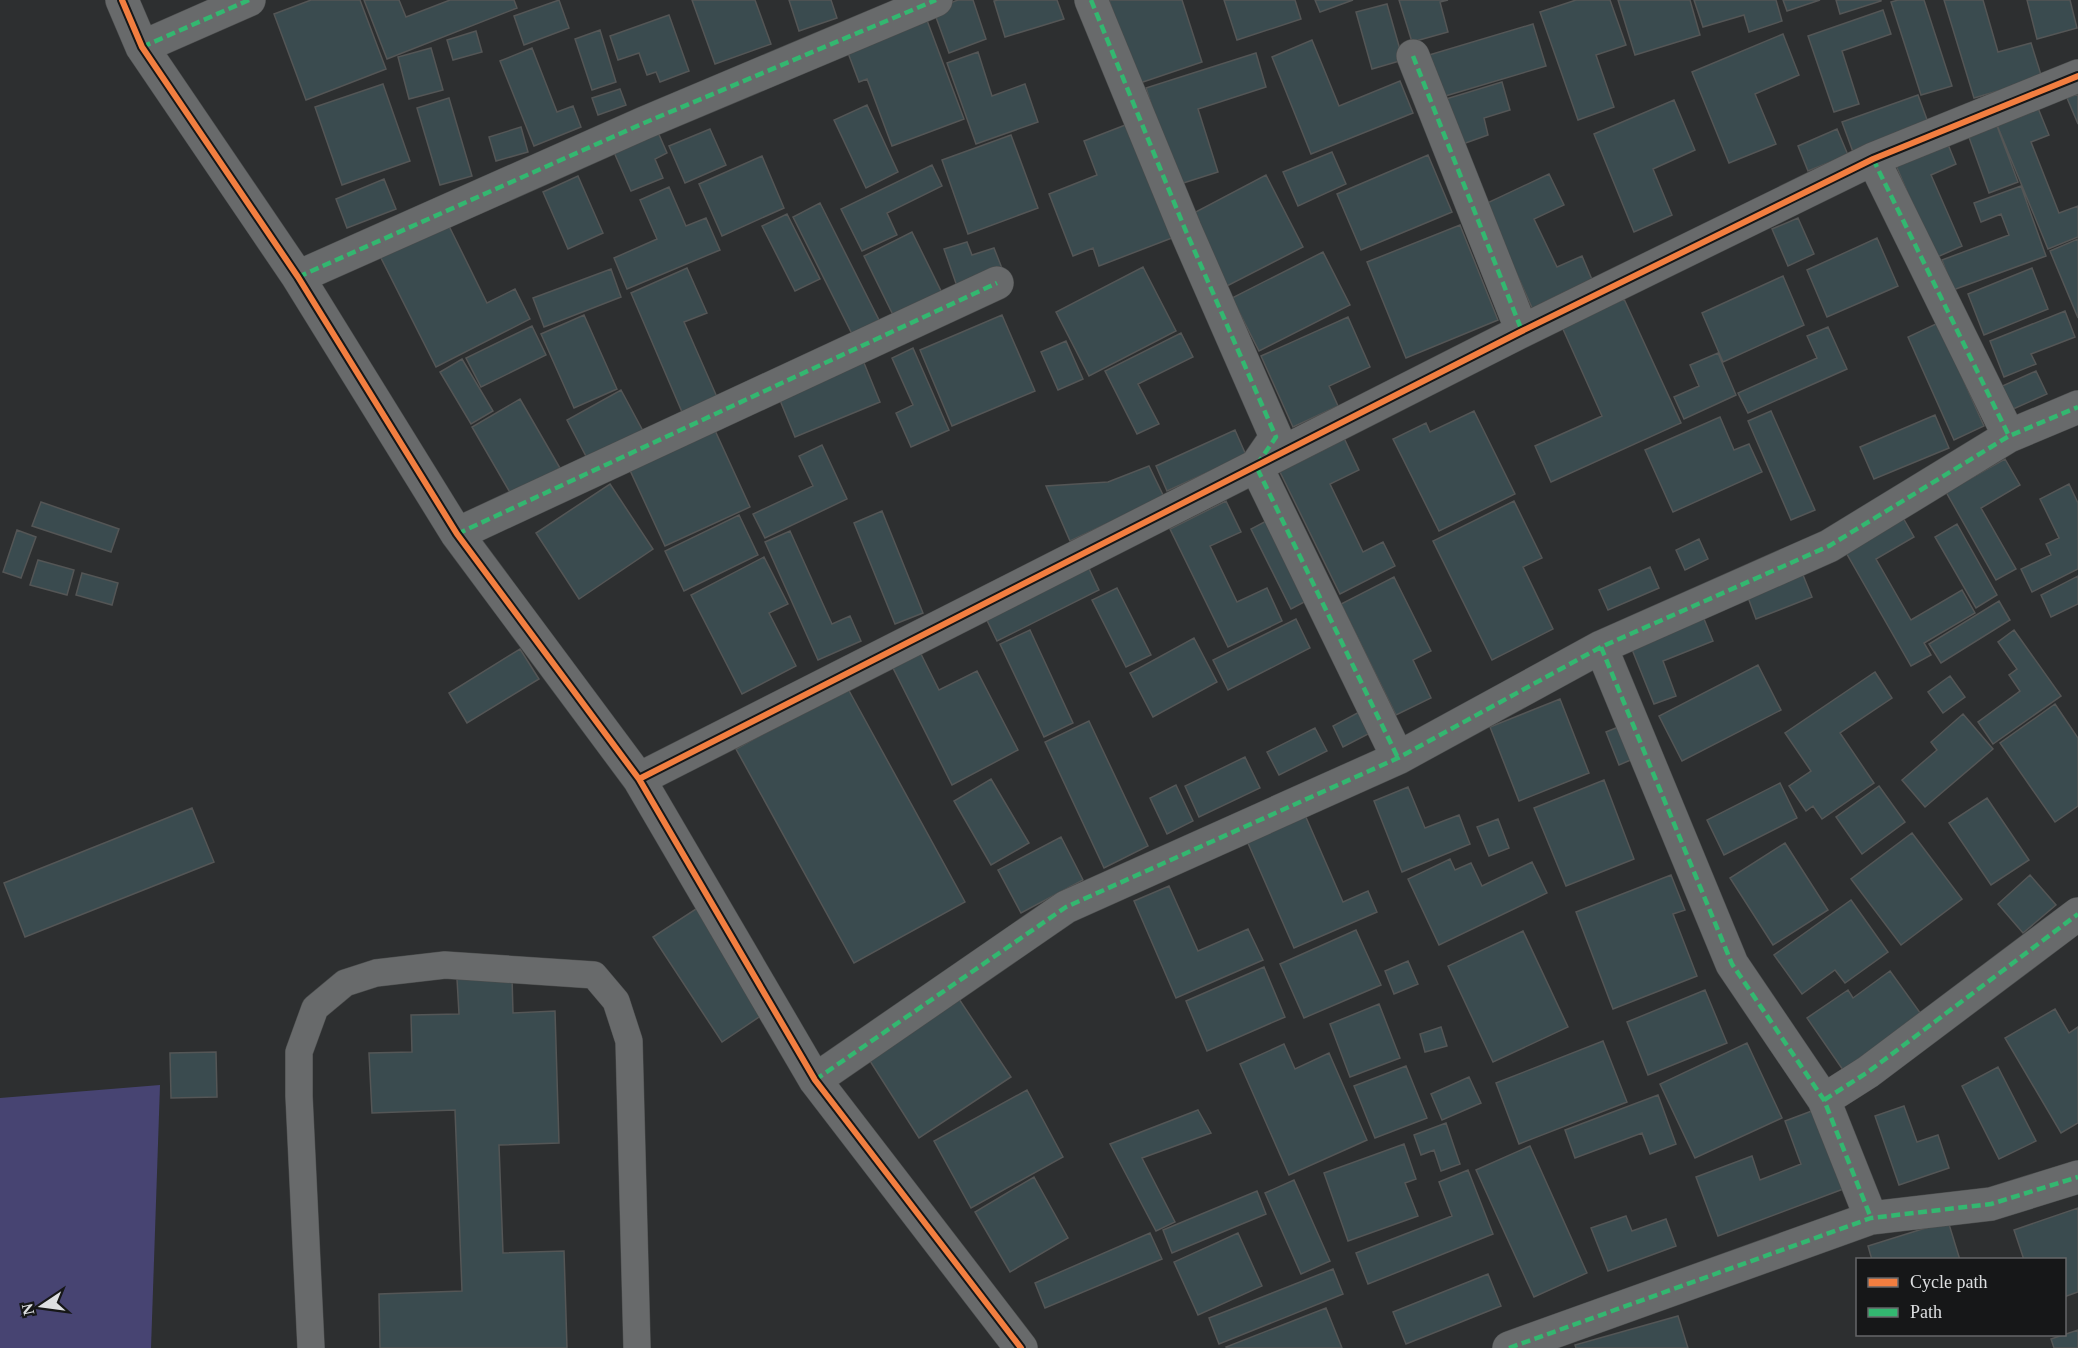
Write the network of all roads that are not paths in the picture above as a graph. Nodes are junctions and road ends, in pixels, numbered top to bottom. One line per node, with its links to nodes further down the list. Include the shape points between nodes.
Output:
1 (122, 0): 5 (street)
2 (249, 0): 5 (street)
3 (936, 0): 9 (street, via 644,123)
4 (1090, 0): 14 (street, via 1276,437)
5 (142, 47): 9 (street)
6 (1413, 56): 11 (street)
7 (2078, 76): 8 (street)
8 (1873, 159): 11 (street); 13 (street)
9 (298, 277): 15 (street)
10 (997, 283): 15 (street)
11 (1522, 332): 14 (street)
12 (2078, 407): 13 (street)
13 (2009, 436): 16 (street, via 1829,546)
14 (1256, 466): 17 (street); 18 (street)
15 (457, 534): 18 (street)
16 (1601, 647): 17 (street); 21 (street, via 1732,964)
17 (1398, 758): 20 (street, via 1066,907)
18 (639, 779): 20 (street)
19 (2078, 914): 21 (street)
20 (815, 1080): 26 (street)
21 (1824, 1101): 23 (street)
22 (2078, 1177): 23 (street, via 1991,1204)
23 (1871, 1218): 27 (street)
24 (311, 1348): 25 (lane, via 299,1052 315,1008 345,983 376,973 445,965 594,975 616,1001 629,1041)
25 (637, 1348)
26 (1021, 1348)
27 (1509, 1348)

